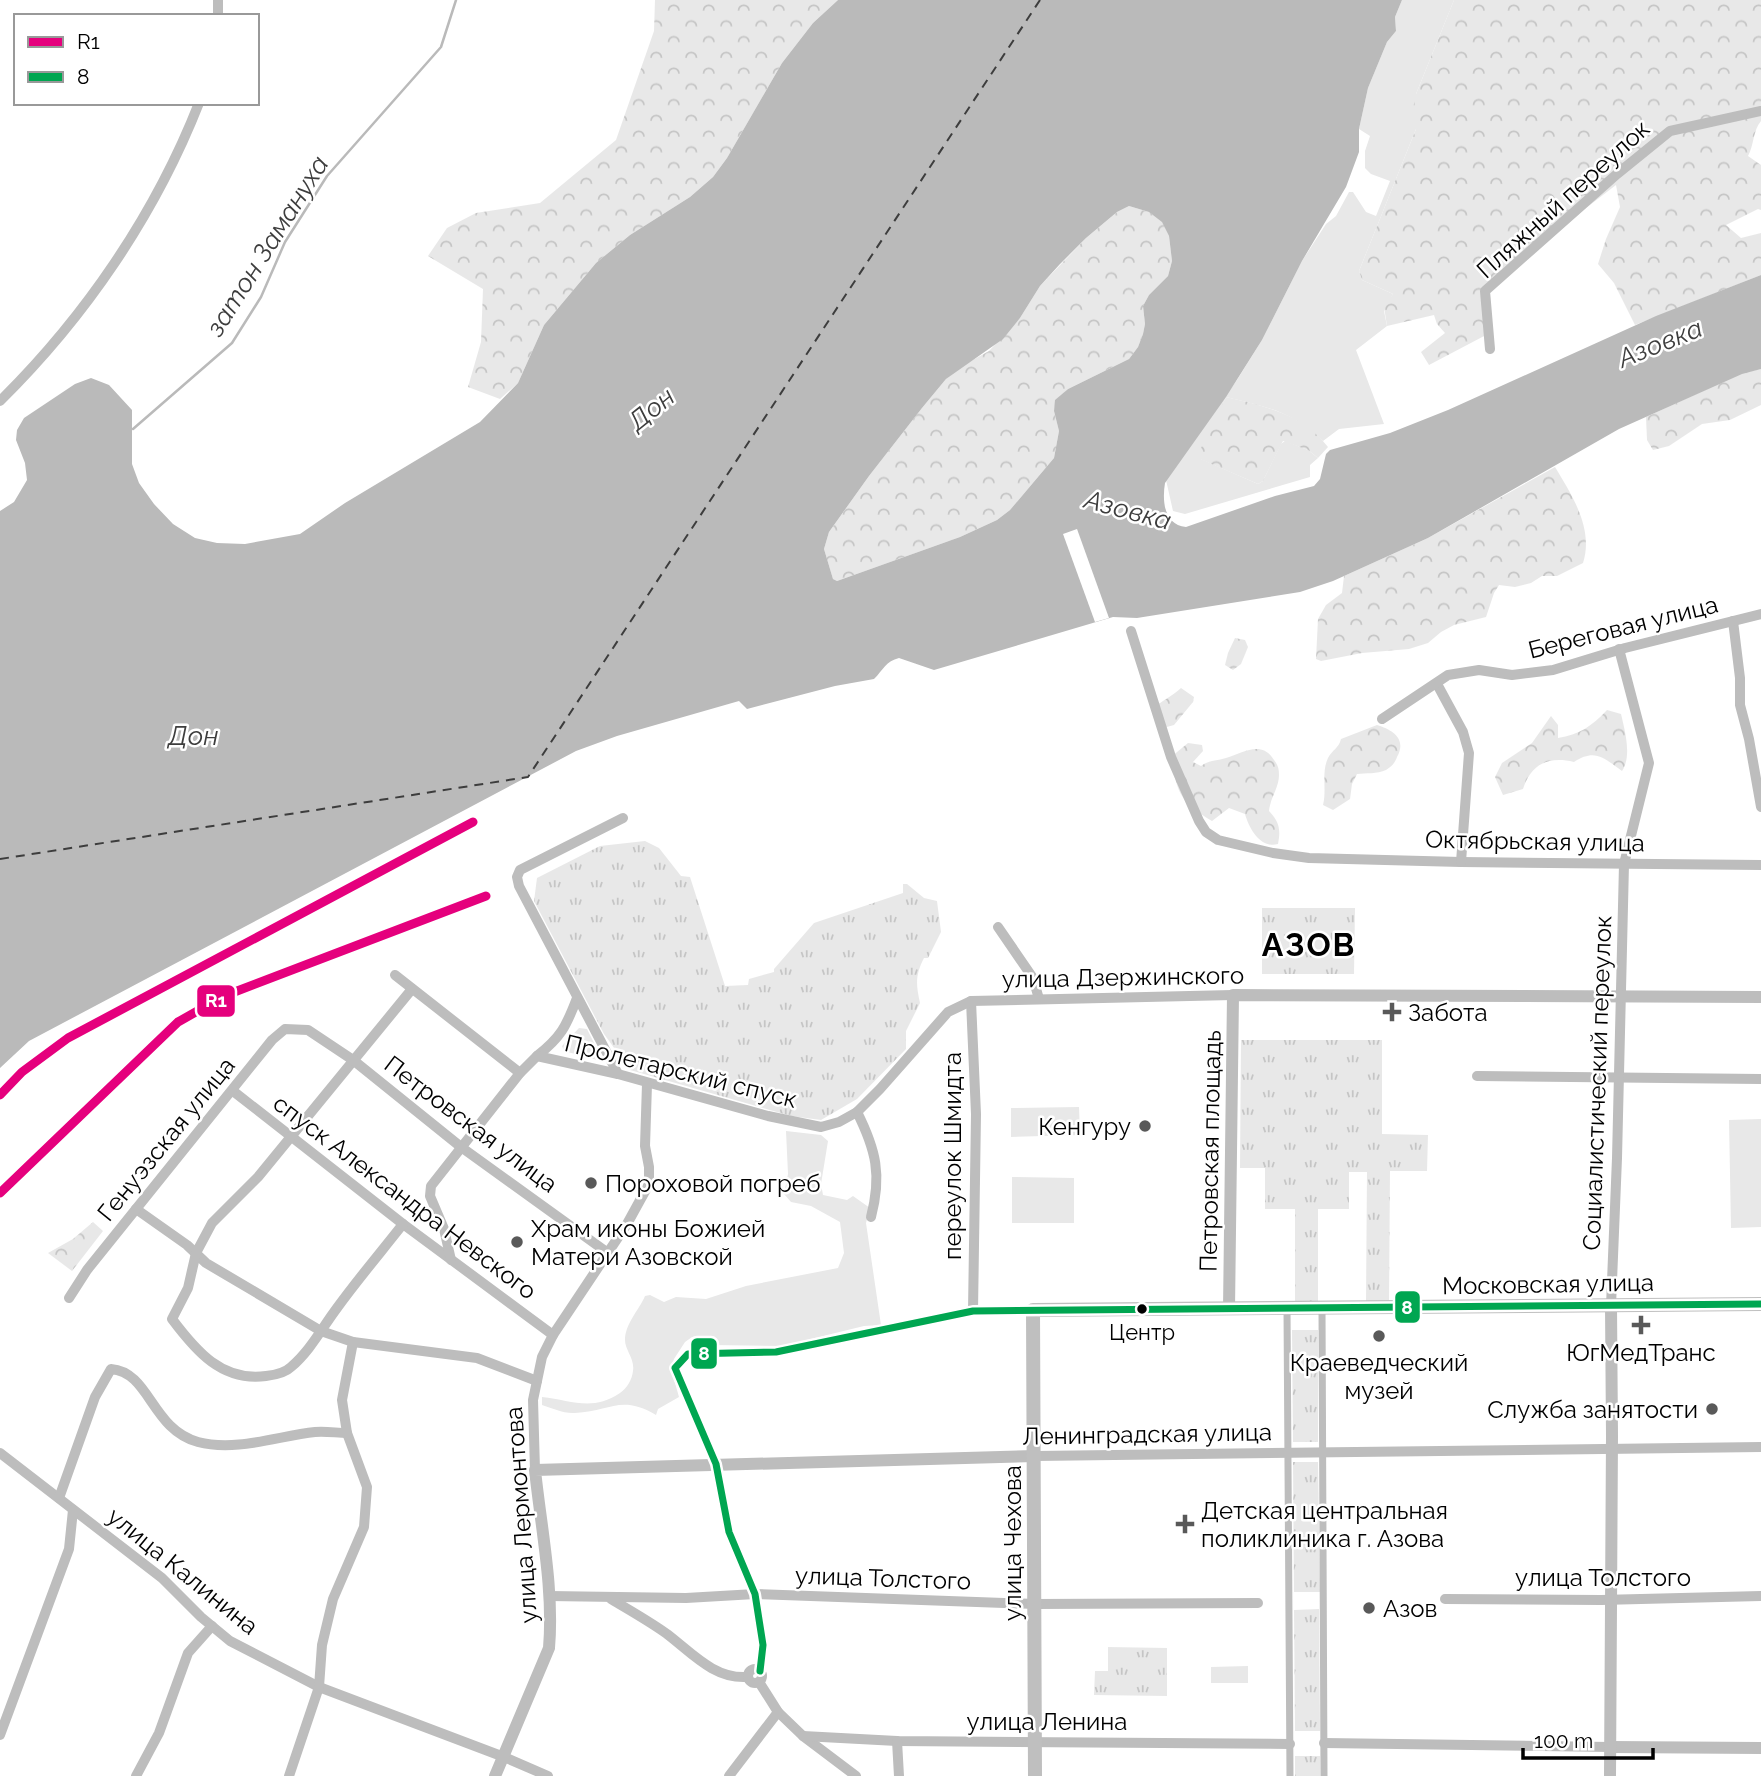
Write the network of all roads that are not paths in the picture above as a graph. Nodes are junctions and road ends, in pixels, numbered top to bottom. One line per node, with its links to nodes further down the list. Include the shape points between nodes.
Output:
1 (198, 105): 4 (street, via 138,229 39,363)
2 (1761, 111): 3 (street, Пляжный переулок, via 1670,131 1537,244 1485,291)
3 (1490, 349)
4 (0, 401)
5 (1761, 614): 6 (street, Береговая улица)
6 (1733, 621): 8 (street, Береговая улица); 11 (street, via 1740,705)
7 (1131, 631): 13 (street, Октябрьская улица, via 1171,757 1206,832 1218,840 1309,858)
8 (1619, 649): 9 (street, Береговая улица, via 1553,670 1512,675 1479,670 1448,675); 14 (street, Социалистический переулок, via 1649,764)
9 (1437, 684): 10 (street, Береговая улица); 13 (street, via 1469,753)
10 (1382, 719)
11 (1761, 807)
12 (623, 818): 22 (street, via 520,870 517,877)
13 (1461, 862): 14 (street, Октябрьская улица)
14 (1624, 864): 15 (street, Октябрьская улица); 20 (street, Социалистический переулок)
15 (1761, 865)
16 (998, 927): 23 (street, via 1033,978)
17 (395, 975): 18 (street)
18 (412, 989): 27 (street); 28 (street)
19 (1233, 995): 20 (street, улица Дзержинского); 23 (street, улица Дзержинского); 48 (street, Петровская площадь)
20 (1621, 997): 21 (street, улица Дзержинского); 31 (street, Социалистический переулок)
21 (1761, 997)
22 (577, 998): 26 (street, via 566,1026); 29 (street)
23 (1039, 999): 24 (street, улица Дзержинского)
24 (971, 1001): 35 (street, улица Дзержинского, via 948,1012); 52 (street, переулок Шмидта, via 976,1114)
25 (309, 1030): 27 (street, Петровская улица); 34 (street, Генуэзская улица, via 285,1029)
26 (537, 1056): 28 (street, Пролетарский спуск); 29 (street, Пролетарский спуск)
27 (353, 1060): 37 (street); 38 (street, Петровская улица)
28 (520, 1073): 38 (street, Пролетарский спуск)
29 (618, 1074): 33 (street, Пролетарский спуск)
30 (1477, 1076): 31 (street)
31 (1619, 1078): 32 (street); 47 (street, Социалистический переулок)
32 (1761, 1079)
33 (647, 1084): 36 (street, Пролетарский спуск, via 792,1122); 43 (street, улица Лермонтова, via 649,1184)
34 (233, 1091): 37 (street, спуск Александра Невского); 39 (street, Генуэзская улица)
35 (857, 1112): 36 (street, улица Дзержинского); 40 (street, via 871,1141 877,1171)
36 (829, 1126)
37 (290, 1137): 41 (street, спуск Александра Невского); 42 (street, via 212,1223)
38 (461, 1147): 43 (street, Петровская улица); 44 (street, Пролетарский спуск, via 431,1185 430,1196)
39 (136, 1209): 42 (street); 45 (street, Генуэзская улица)
40 (871, 1217)
41 (403, 1224): 44 (street, спуск Александра Невского); 53 (street)
42 (196, 1253): 53 (street); 53 (street, via 188,1288 172,1319 211,1363 232,1374 275,1375 290,1368)
43 (608, 1253): 54 (street, улица Лермонтова)
44 (451, 1259): 54 (street, спуск Александра Невского)
45 (69, 1298)
46 (1761, 1304): 47 (main road, Московская улица)
47 (1611, 1306): 50 (main road, Московская улица); 59 (street, Социалистический переулок)
48 (1229, 1308): 49 (main road, Московская улица); 51 (main road, Московская улица)
49 (1287, 1309): 50 (main road, Московская улица); 62 (street)
50 (1322, 1309): 61 (street)
51 (1033, 1310): 52 (street, Московская улица); 63 (main road, улица Чехова)
52 (973, 1311): 64 (street, Московская улица, via 776,1352 688,1354 675,1368)
53 (321, 1331): 55 (street)
54 (553, 1335): 56 (street, улица Лермонтова)
55 (353, 1342): 56 (street, via 477,1358); 57 (street, via 342,1400)
56 (537, 1381): 65 (street, улица Лермонтова)
57 (347, 1433): 66 (street, via 317,1432 248,1443 198,1442 170,1427 134,1377 111,1370 95,1397); 78 (street, via 368,1488 364,1527 333,1599 322,1645)
58 (1761, 1447): 59 (street, Ленинградская улица)
59 (1612, 1449): 61 (street, Ленинградская улица); 73 (street, Социалистический переулок)
60 (0, 1453): 66 (street, улица Калинина)
61 (1322, 1453): 62 (street, Ленинградская улица); 84 (street)
62 (1288, 1454): 63 (street, Ленинградская улица); 85 (street)
63 (1035, 1457): 64 (street, Ленинградская улица); 75 (main road, улица Чехова)
64 (716, 1464): 65 (street, Ленинградская улица); 68 (street, via 729,1532)
65 (534, 1470): 69 (street, улица Лермонтова)
66 (59, 1497): 67 (street, улица Калинина)
67 (73, 1510): 76 (street, улица Калинина, via 162,1577); 80 (street, via 69,1549)
68 (755, 1594): 71 (street, улица Толстого); 75 (street, улица Толстого); 77 (street, via 763,1645)
69 (549, 1596): 71 (street, улица Толстого); 88 (street, улица Лермонтова, via 549,1648)
70 (1761, 1596): 73 (street, улица Толстого)
71 (608, 1597): 77 (street, via 710,1668 752,1682)
72 (1445, 1599): 73 (street, улица Толстого)
73 (1611, 1599): 86 (street, Социалистический переулок)
74 (1258, 1603): 75 (street, улица Толстого)
75 (1035, 1604): 83 (main road, улица Чехова)
76 (212, 1626): 78 (street, улица Калинина, via 230,1641); 89 (street, via 188,1653 159,1733)
77 (760, 1676): 79 (street)
78 (319, 1687): 88 (street, улица Калинина); 90 (street)
79 (778, 1712): 81 (street); 93 (street)
80 (0, 1735)
81 (803, 1736): 82 (street, улица Ленина); 94 (street)
82 (897, 1741): 83 (street, улица Ленина); 95 (street)
83 (1036, 1742): 85 (street, улица Ленина); 96 (main road, улица Чехова)
84 (1324, 1743): 86 (street); 98 (street)
85 (1290, 1744): 97 (street)
86 (1610, 1747): 87 (street); 99 (street, Социалистический переулок)
87 (1761, 1748)
88 (504, 1756): 91 (street, улица Лермонтова); 92 (street, улица Калинина)
89 (136, 1776)
90 (289, 1776)
91 (495, 1776)
92 (548, 1776)
93 (729, 1776)
94 (856, 1776)
95 (899, 1776)
96 (1035, 1776)
97 (1290, 1776)
98 (1324, 1776)
99 (1610, 1776)

